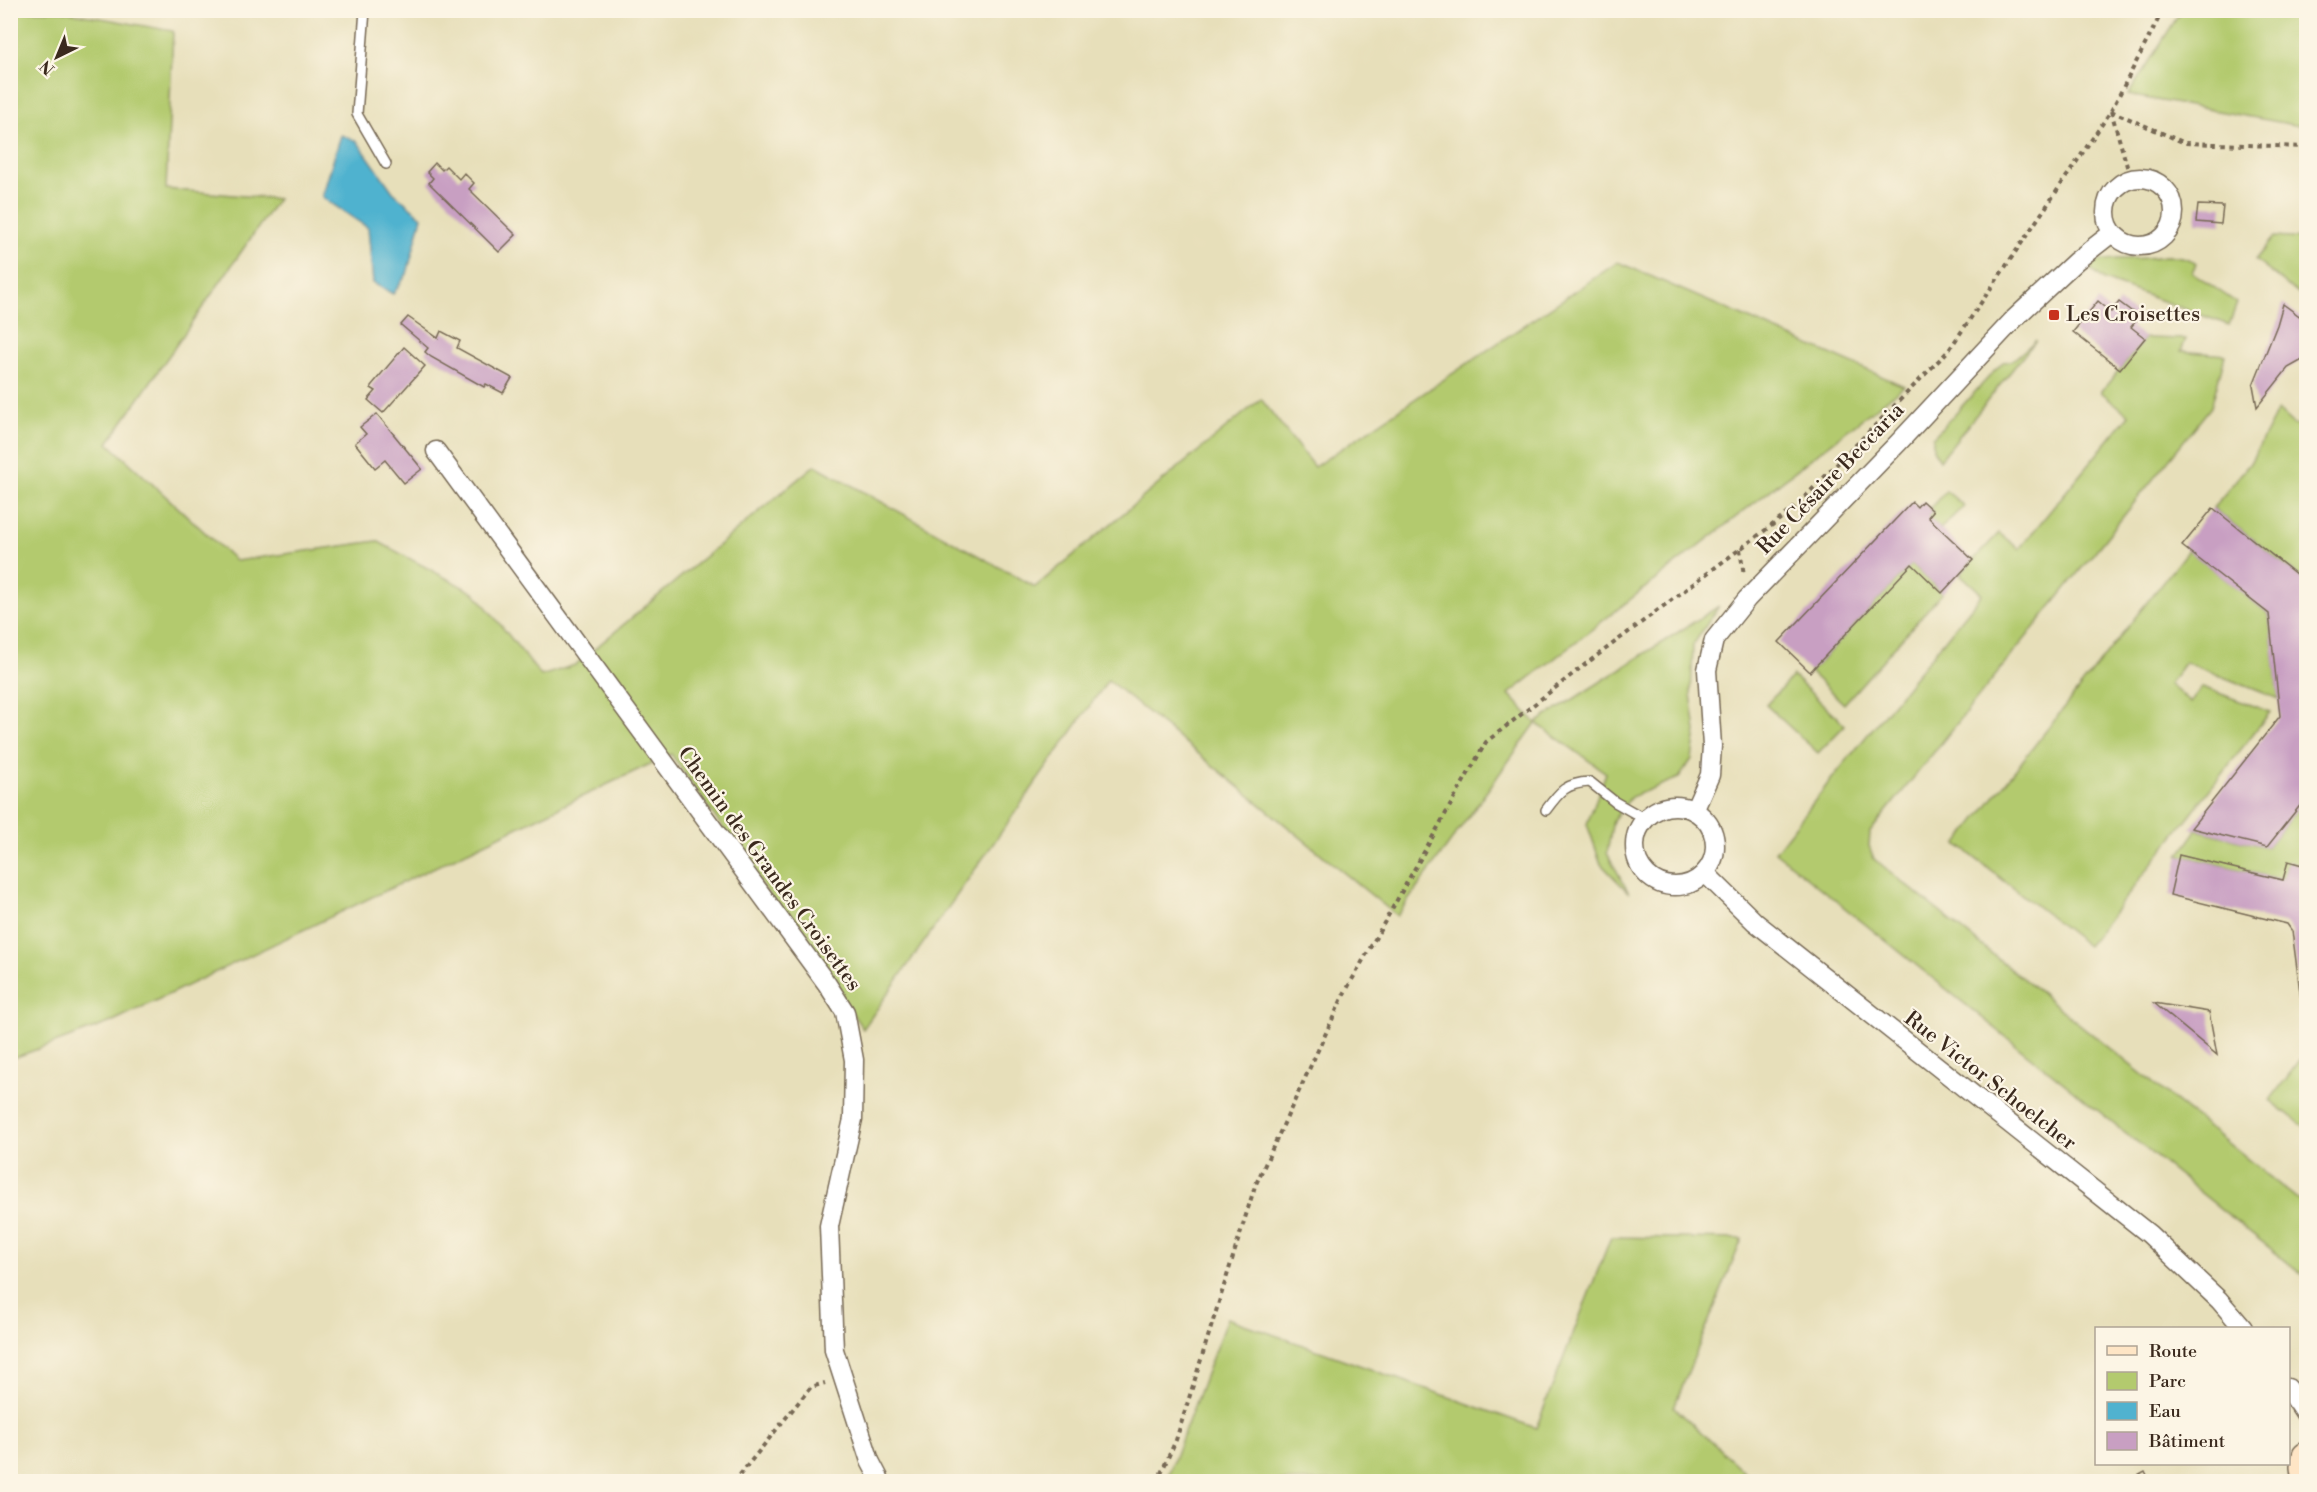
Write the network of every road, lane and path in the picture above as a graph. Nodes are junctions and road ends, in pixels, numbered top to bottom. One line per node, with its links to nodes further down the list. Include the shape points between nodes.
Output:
1 (365, 10): 5 (lane, via 357,114)
2 (2163, 10): 3 (path)
3 (2111, 111): 4 (path, via 2185,143); 6 (path); 20 (path, via 1949,350 1791,511 1486,742 1344,994 1255,1186 1176,1440)
4 (2307, 147)
5 (386, 164)
6 (2131, 180): 7 (street, via 2120,184 2107,201 2106,218); 7 (street, via 2143,178 2165,189 2174,209 2173,222 2156,243 2139,247)
7 (2112, 233): 10 (street, Rue Césaire Beccaria, via 2015,318 1747,598 1714,640 1707,670 1710,775)
8 (436, 452): 14 (street, Chemin des Grandes Croisettes, via 845,1012 855,1060 853,1119 829,1226 834,1350)
9 (1546, 810): 11 (lane, via 1558,792 1574,783 1590,782)
10 (1694, 811): 11 (street, via 1663,808); 12 (street, via 1713,835 1714,855)
11 (1645, 819): 12 (street, via 1635,848 1648,876 1666,886 1677,886)
12 (1705, 873): 13 (street, Rue Victor Schoelcher, via 1755,922 2149,1234 2219,1300)
13 (2241, 1327)
14 (843, 1378): 18 (path, via 811,1387); 19 (street, Chemin des Grandes Croisettes, via 870,1461)
15 (2290, 1390): 16 (street)
16 (2307, 1415)
17 (2307, 1456): 21 (main road)
18 (734, 1482)
19 (881, 1482)
20 (1157, 1482)
21 (2306, 1482)

